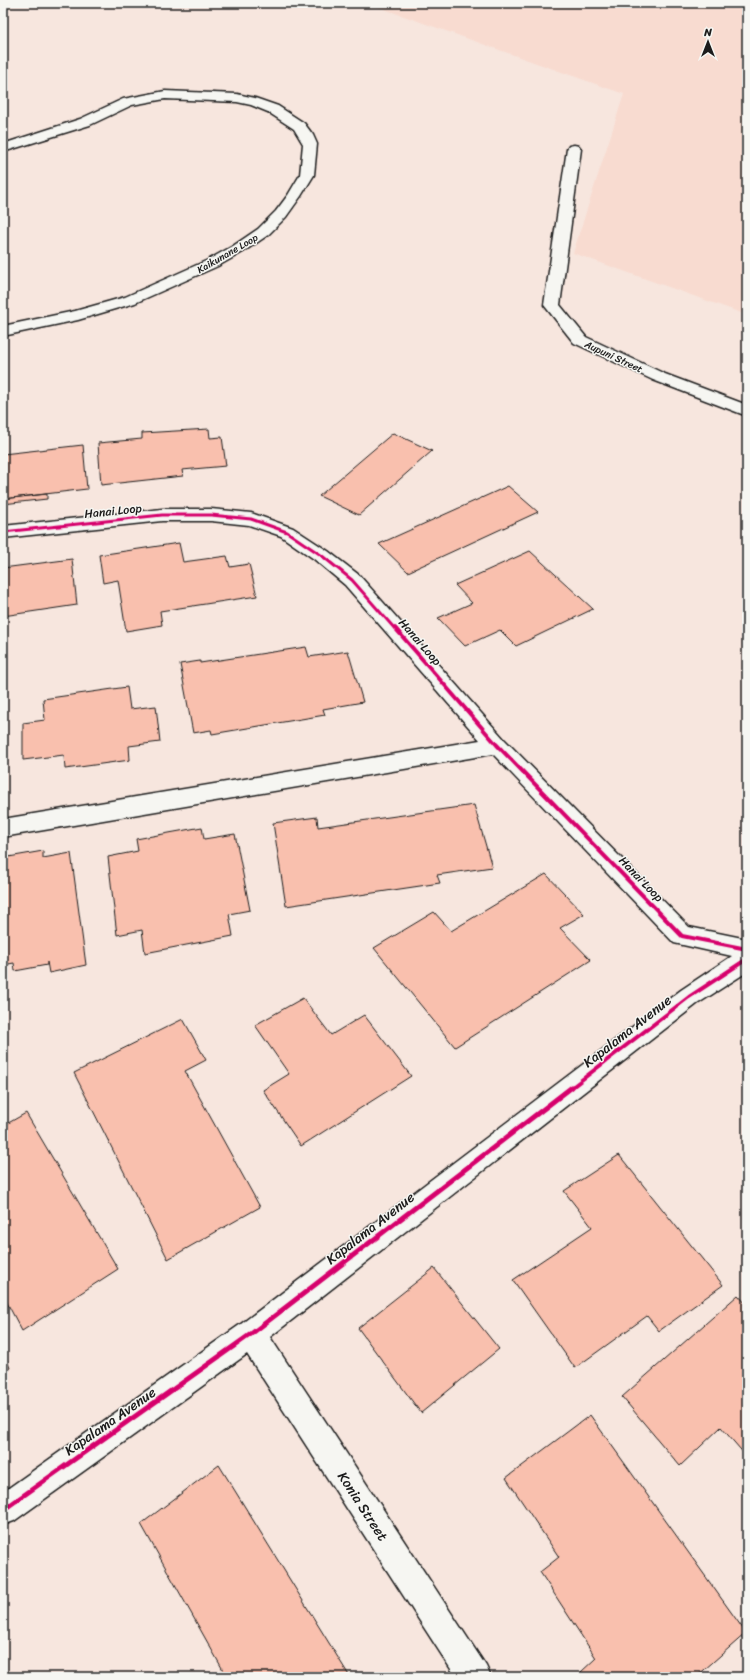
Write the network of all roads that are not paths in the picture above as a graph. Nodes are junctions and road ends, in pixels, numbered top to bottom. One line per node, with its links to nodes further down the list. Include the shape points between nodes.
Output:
1 (3, 148): 3 (street, Kaikunane Loop, via 85,122 128,102 165,95 237,98 255,102 273,109 299,126 310,144 307,174 294,196 263,232 238,249 207,266 130,300 78,315)
2 (574, 149): 4 (street, Aupuni Street, via 552,305 580,340 659,377)
3 (3, 331)
4 (747, 411)
5 (3, 532): 6 (street, Hanai Loop, via 162,515 211,515 251,519 287,532 352,580)
6 (497, 744): 7 (street); 8 (street, Hanai Loop, via 682,936)
7 (3, 828)
8 (747, 949)
9 (747, 959): 10 (street, Kapalama Avenue, via 689,997)
10 (251, 1334): 11 (street, Kapalama Avenue); 12 (street, Konia Street)
11 (3, 1510)
12 (475, 1677)

